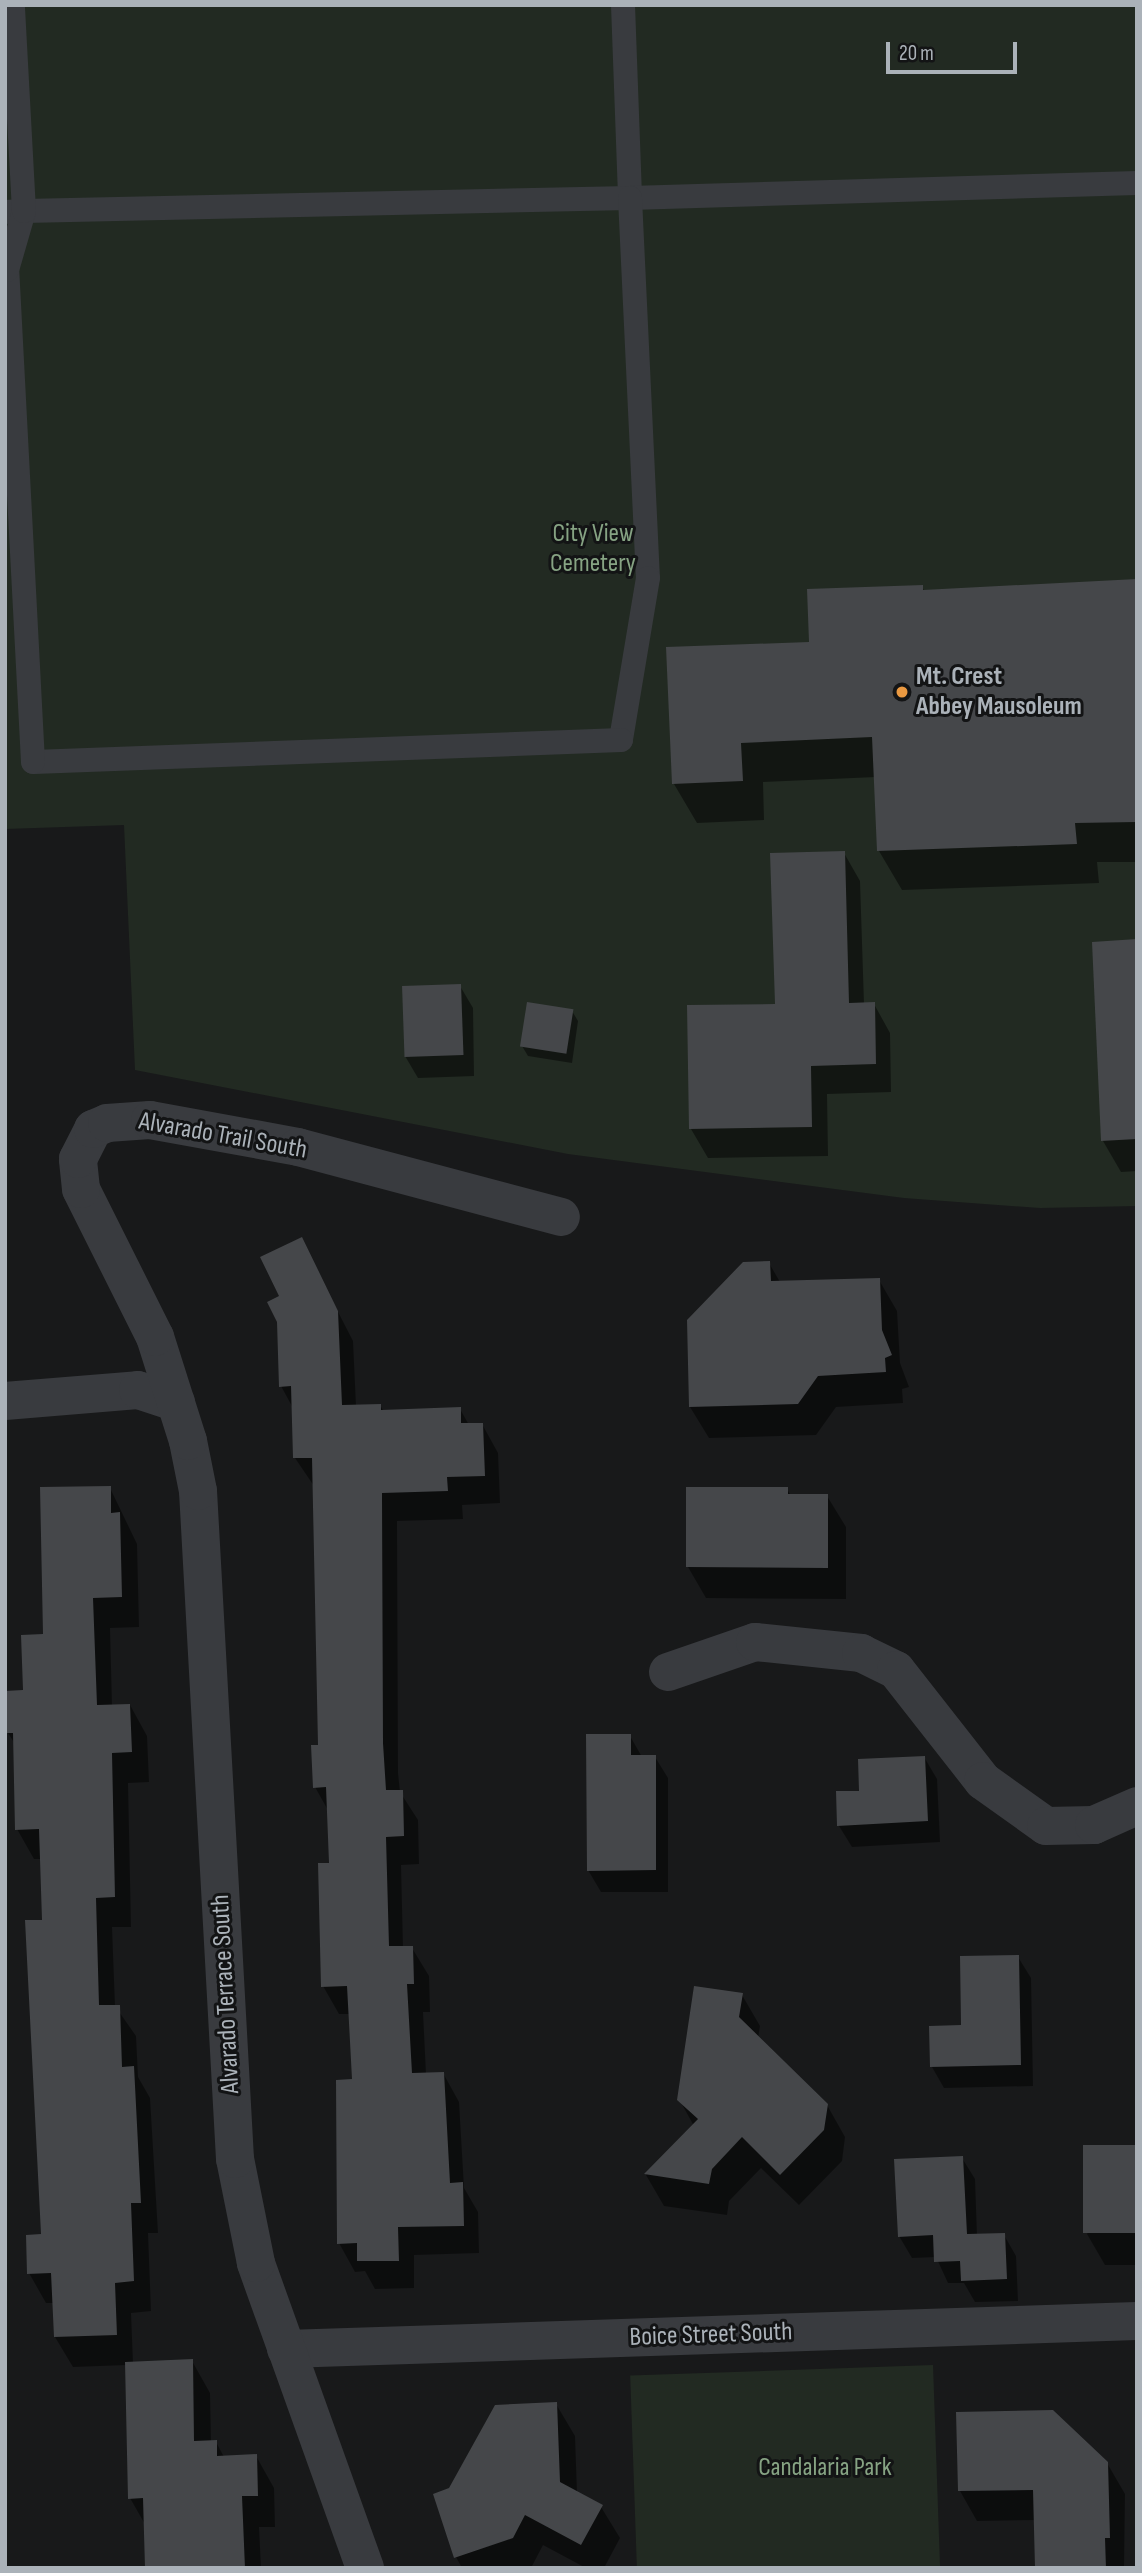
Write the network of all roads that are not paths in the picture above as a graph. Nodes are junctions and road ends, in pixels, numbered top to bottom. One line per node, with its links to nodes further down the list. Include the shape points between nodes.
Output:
1 (13, 5): 5 (lane)
2 (623, 5): 4 (lane)
3 (1137, 183): 4 (lane)
4 (630, 198): 5 (lane); 5 (lane, via 648,578 621,740 33,762 7,270)
5 (14, 211)
6 (561, 1217): 8 (street, Alvarado Trail South, via 240,1134 150,1120 100,1126 85,1141 78,1159 81,1189 140,1302)
7 (5, 1401): 8 (street, via 138,1390)
8 (176, 1402): 12 (street, Alvarado Terrace South, via 198,1491 235,2159 256,2263)
9 (668, 1672): 10 (street, via 755,1642 861,1653 897,1670 983,1780 1046,1825 1094,1825)
10 (1137, 1806)
11 (1137, 2321): 12 (street, Boice Street South)
12 (286, 2349): 13 (street, Alvarado Terrace South)
13 (365, 2568)

